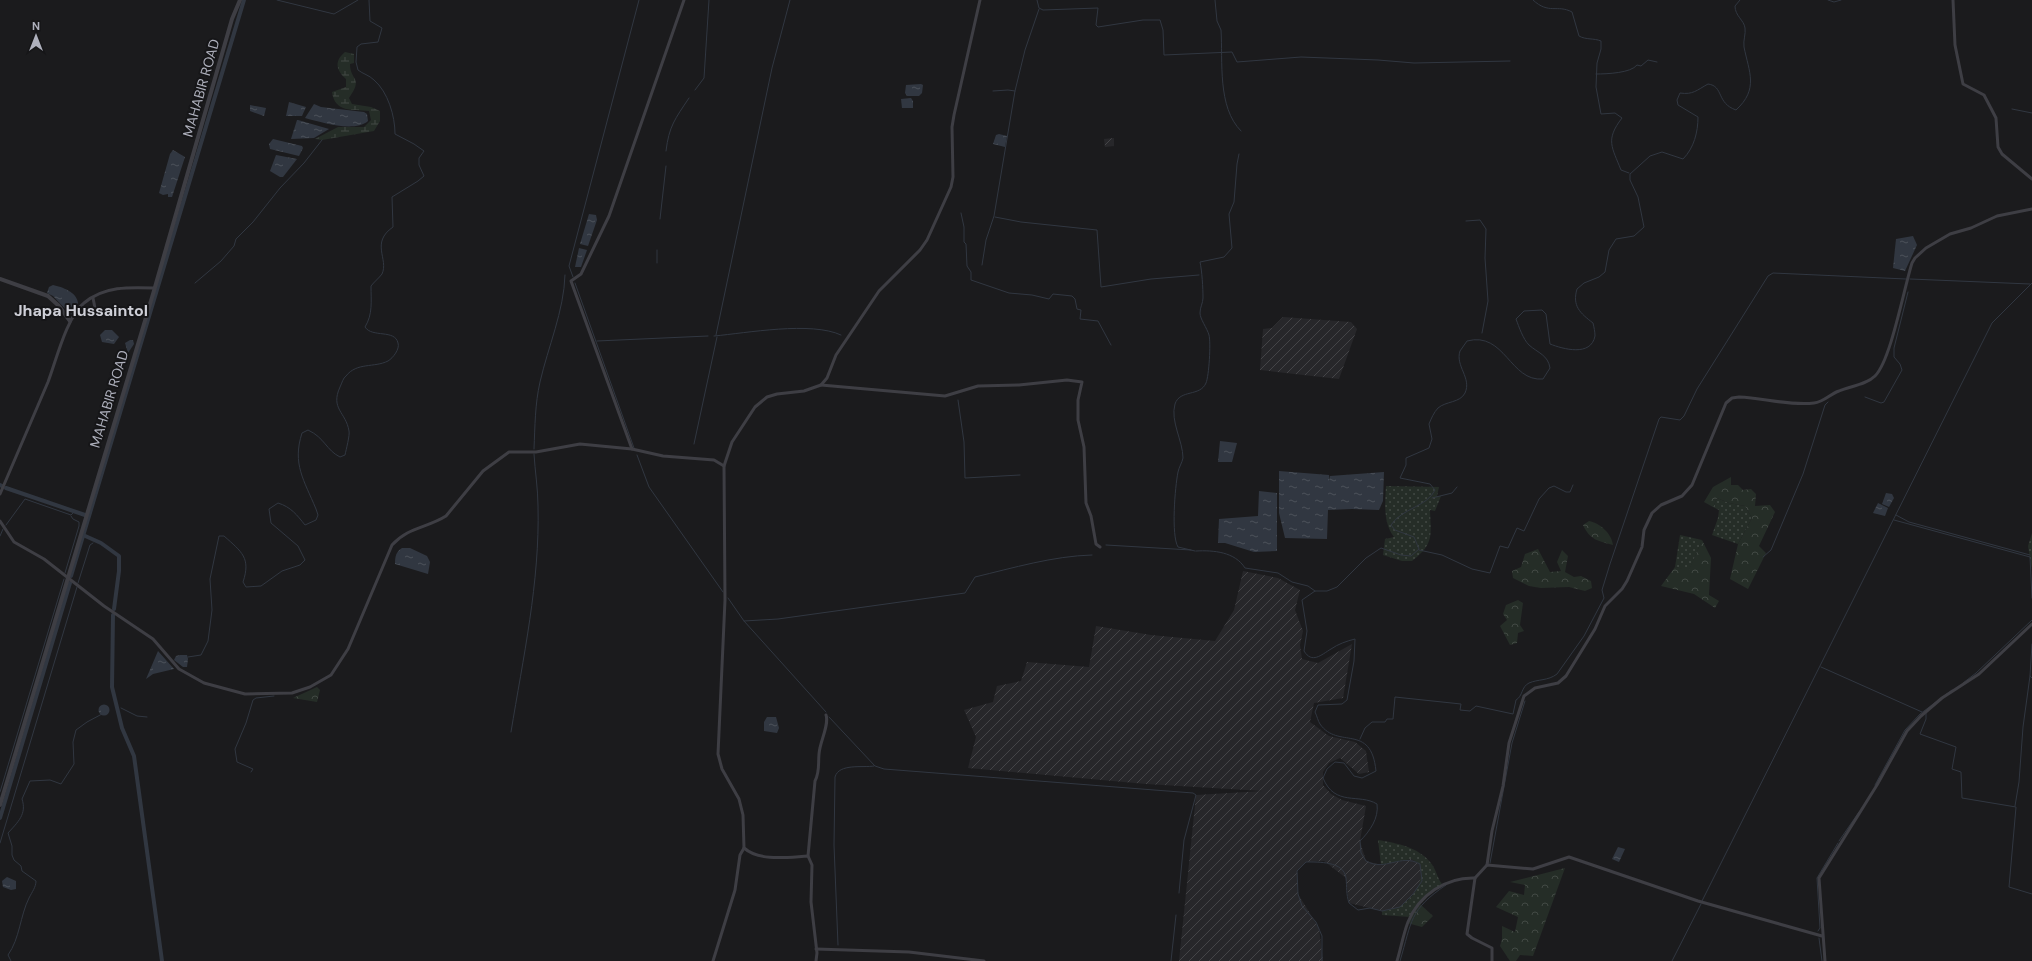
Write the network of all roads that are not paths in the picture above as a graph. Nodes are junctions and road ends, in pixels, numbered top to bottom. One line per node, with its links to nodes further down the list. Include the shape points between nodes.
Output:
1 (240, 0): 8 (street, MAHABIR ROAD, via 232,19)
2 (684, 0): 13 (street, via 609,216 581,274 571,281)
3 (980, 0): 12 (street, via 954,115 951,187 927,240 879,291 836,355 827,378)
4 (1952, 0): 5 (street, via 1955,45 1961,80 1966,87 1984,96 1991,107 1997,124 1998,147 2002,154)
5 (2032, 179)
6 (2032, 209): 24 (street, via 1997,216 1950,234 1919,253 1912,264 1881,367 1875,376 1866,382 1836,392 1816,403 1792,404 1739,397 1732,398 1726,403 1692,484 1682,496 1662,505 1652,513 1644,530 1642,547 1627,581 1605,606 1595,629 1566,676 1558,683 1535,688 1524,696 1509,743)
7 (0, 279): 11 (street, via 48,296)
8 (154, 288): 9 (street, via 126,286 102,292); 18 (street, MAHABIR ROAD)
9 (93, 298): 10 (street); 11 (street, via 83,303)
10 (96, 308)
11 (70, 321): 15 (street, via 50,377)
12 (821, 385): 14 (street, via 804,391 772,395 755,407 732,442); 17 (street, via 945,396 978,386 1067,380 1082,382 1078,400 1078,420 1084,447 1086,503 1096,544)
13 (632, 449): 14 (street, via 663,456 714,460); 18 (street, via 571,445 536,452 509,452 494,462 483,471 446,516 404,533 392,545 338,667 323,681 310,688 292,692 245,694 204,683 179,669 153,639)
14 (724, 466): 22 (street, via 725,600 718,754 722,768 739,799 743,815)
15 (0, 494)
16 (0, 521): 18 (street, via 14,542 44,559)
17 (1100, 547)
18 (67, 578): 21 (street, MAHABIR ROAD)
19 (2032, 624): 26 (street, via 1978,674 1942,698 1907,731 1819,878)
20 (826, 715): 23 (street, via 828,720 824,728 819,771 815,781)
21 (0, 805)
22 (744, 848): 23 (street, via 750,853 779,858); 28 (street, via 740,855 735,890)
23 (808, 856): 27 (street, via 812,865 811,902)
24 (1487, 865): 25 (street); 26 (street, via 1533,869 1569,858 1698,901)
25 (1475, 878): 31 (street, via 1451,880 1429,894 1407,923); 32 (street, via 1467,934 1492,948)
26 (1822, 936): 33 (street)
27 (816, 949): 29 (street); 30 (street, via 908,952)
28 (714, 961)
29 (816, 961)
30 (984, 961)
31 (1397, 961)
32 (1492, 961)
33 (1825, 961)

